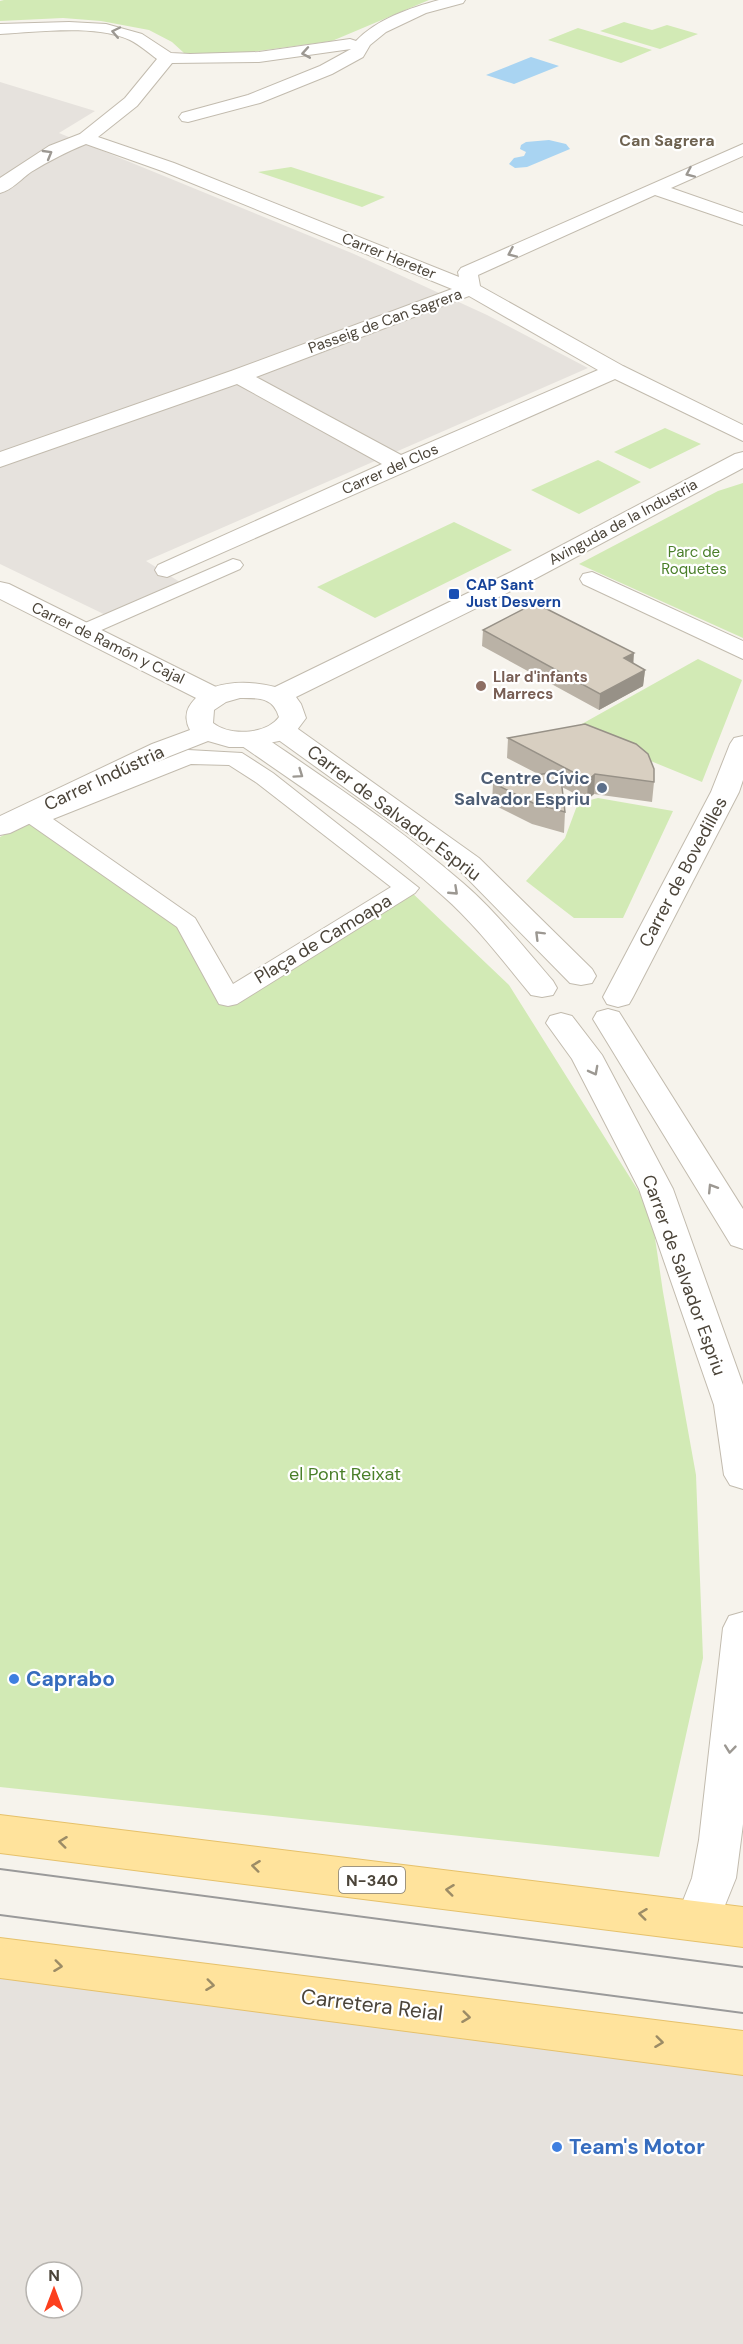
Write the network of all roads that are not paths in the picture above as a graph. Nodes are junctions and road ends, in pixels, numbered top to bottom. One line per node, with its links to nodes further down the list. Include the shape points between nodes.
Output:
1 (457, 0): 3 (street, via 420,10 380,29)
2 (0, 29): 4 (street, one-way to 2, via 134,36 107,30)
3 (363, 42): 4 (street, one-way to 4, via 288,56 211,61); 5 (street, via 357,53 326,70 254,99)
4 (167, 58): 6 (street, via 131,102)
5 (188, 117)
6 (86, 138): 8 (street, one-way to 6, via 55,150); 11 (street, Carrer Hereter, via 168,167)
7 (743, 149): 9 (street, Passeig de Can Sagrera, one-way to 9)
8 (0, 188)
9 (655, 189): 10 (street); 11 (street, Passeig de Can Sagrera, one-way to 11, via 468,272)
10 (743, 219)
11 (470, 290): 12 (street, Carrer Hereter); 13 (street, Passeig de Can Sagrera)
12 (615, 371): 14 (street, Carrer Hereter); 17 (street, Carrer del Clos)
13 (239, 376): 16 (street, Passeig de Can Sagrera); 17 (street)
14 (743, 434)
15 (743, 459): 26 (street, Avinguda de la Industria, via 520,577)
16 (0, 460)
17 (400, 464): 19 (street, Carrer del Clos)
18 (233, 565): 24 (street)
19 (167, 570)
20 (592, 579): 25 (street)
21 (0, 589): 22 (street, Carrer de Ramón y Cajal)
22 (25, 602): 23 (street); 24 (street, Carrer de Ramón y Cajal)
23 (0, 615)
24 (83, 631): 27 (street, Carrer de Ramón y Cajal)
25 (743, 651)
26 (278, 696): 27 (street, via 253,690); 28 (street, via 292,712 290,722)
27 (215, 697): 29 (street, via 204,704 199,714 200,723)
28 (282, 730): 30 (street); 35 (street, Carrer de Salvador Espriu, one-way to 28, via 469,864)
29 (208, 732): 30 (street); 34 (street, Carrer Indústria, via 161,750)
30 (251, 740): 36 (street, Carrer de Salvador Espriu, one-way to 36, via 409,851 488,924)
31 (743, 744): 32 (street, Carrer de Bovedilles)
32 (737, 794): 37 (street, Carrer de Bovedilles)
33 (36, 818): 33 (street, Plaça de Camoapa, via 188,757 234,758 407,888 228,998 187,923)
34 (0, 827)
35 (581, 976): 36 (street, via 565,976); 37 (street, via 611,987)
36 (542, 988): 38 (street, via 540,1007)
37 (613, 1008): 38 (street, via 594,1025); 39 (street, one-way to 37)
38 (561, 1023): 40 (street, Carrer de Salvador Espriu, one-way to 40, via 586,1055 656,1189 732,1405)
39 (743, 1237)
40 (743, 1475)
41 (743, 1628): 43 (street, one-way to 43)
42 (0, 1834): 44 (main road, N-340, one-way to 42)
43 (732, 1842): 44 (street)
44 (697, 1921): 45 (main road, N-340)
45 (743, 1927)
46 (0, 1958): 47 (main road, Carretera Reial, one-way to 47)
47 (743, 2053)

